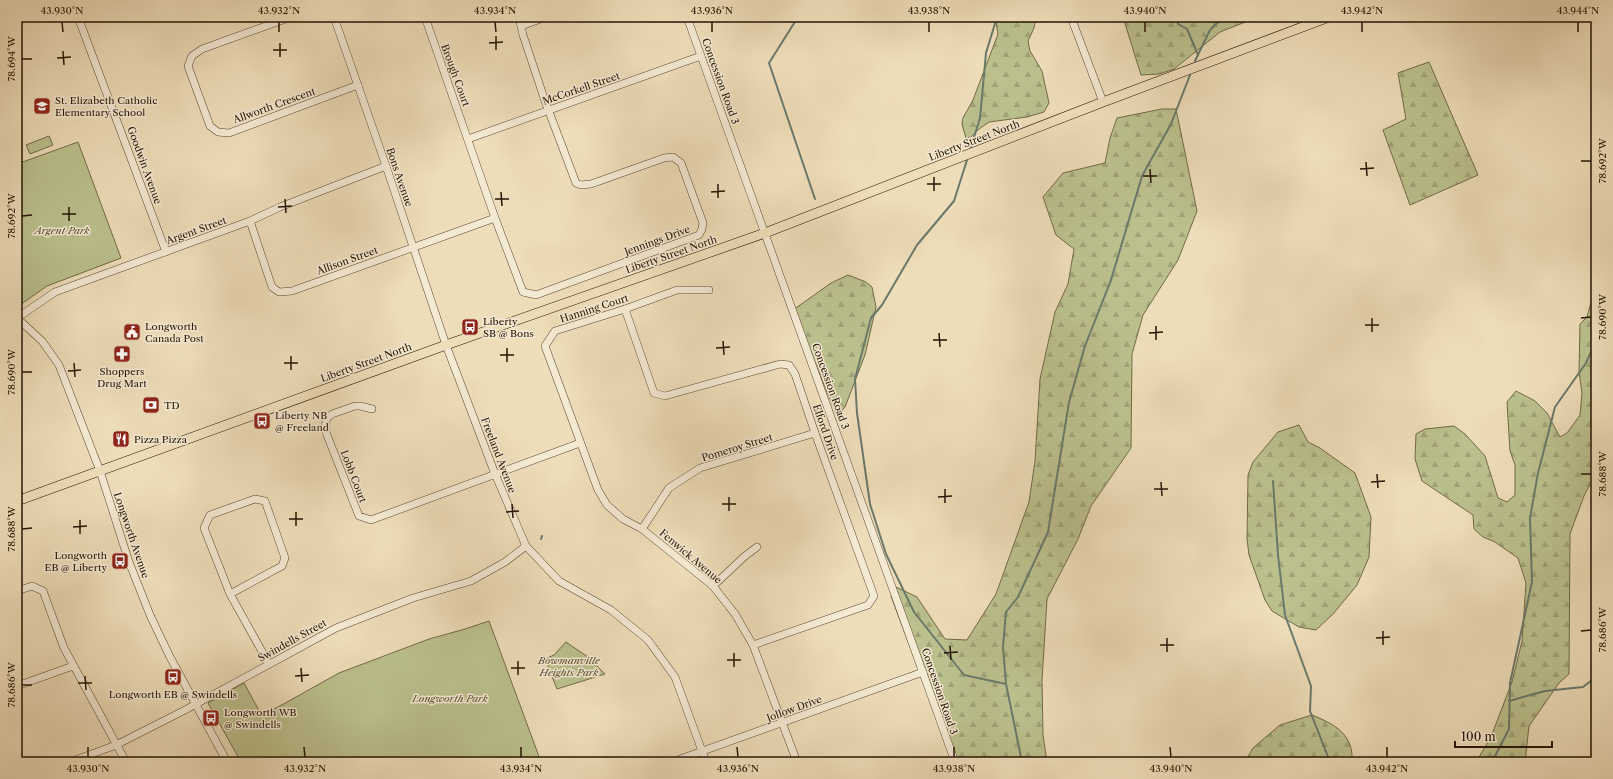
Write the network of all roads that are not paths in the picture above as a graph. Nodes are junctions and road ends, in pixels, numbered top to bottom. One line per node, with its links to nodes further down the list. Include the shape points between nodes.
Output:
1 (25, 17): 11 (street)
2 (78, 17): 23 (street, Goodwin Avenue)
3 (291, 17): 14 (street, Allworth Crescent, via 202,49 192,56 188,66 210,126 218,132 229,133)
4 (334, 17): 14 (street, Bons Avenue)
5 (425, 17): 17 (street, Brough Court)
6 (519, 17): 12 (street)
7 (546, 17): 12 (street)
8 (687, 17): 13 (street, Concession Road 3)
9 (1070, 17): 15 (street)
10 (1329, 17): 15 (main road, Liberty Street North)
11 (17, 22)
12 (521, 26): 16 (street)
13 (701, 56): 16 (street, McCorkell Street); 21 (street, Concession Road 3)
14 (358, 85): 18 (street, Bons Avenue)
15 (1103, 102): 21 (main road, Liberty Street North)
16 (548, 110): 17 (street, McCorkell Street); 19 (street, Jennings Drive, via 573,177 576,183 581,185 591,184 664,158 678,159 702,223 701,232 536,295 523,292)
17 (468, 139): 19 (street, Jennings Drive)
18 (386, 166): 20 (street, Argent Street); 22 (street, Bons Avenue)
19 (495, 218): 22 (street, Allison Street)
20 (250, 221): 22 (street, Allison Street, via 272,287 278,292 292,291); 23 (street, Argent Street)
21 (765, 233): 27 (main road, Liberty Street North); 43 (street, Concession Road 3)
22 (413, 246): 27 (street, Bons Avenue)
23 (166, 252): 26 (street, Argent Street, via 55,292)
24 (709, 290): 25 (street, Hanning Court, via 677,290)
25 (625, 309): 29 (street, Elford Drive, via 654,394 665,396 780,364 789,365 796,374); 30 (street, Hanning Court, via 555,332 545,346)
26 (17, 318): 31 (street, Longworth Avenue, via 42,341 59,365)
27 (446, 345): 31 (main road, Liberty Street North); 32 (street, Freeland Avenue)
28 (372, 409): 32 (street, Lobb Court, via 360,406 339,410 328,418 325,426 359,516 371,520)
29 (815, 433): 34 (street, Pomeroy Street, via 700,468 669,488); 40 (street, Elford Drive, via 874,596 868,605)
30 (580, 443): 32 (street); 34 (street, Fenwick Avenue, via 598,490 607,505 623,519)
31 (100, 471): 33 (main road, Liberty Street North); 45 (street, Longworth Avenue, via 150,615)
32 (495, 474): 35 (street, Freeland Avenue)
33 (17, 500)
34 (642, 529): 37 (street, Fenwick Avenue)
35 (526, 546): 41 (street, Swindells Street, via 505,562 471,581 413,598 348,622); 48 (street, Freeland Avenue, via 559,581 611,610 648,640 675,677)
36 (757, 547): 37 (street)
37 (713, 586): 40 (street, Fenwick Avenue, via 735,614)
38 (17, 591): 42 (street, via 32,586 43,591)
39 (230, 594): 39 (street, via 204,528 210,515 255,499 265,501 285,558 282,566); 41 (street)
40 (753, 645): 46 (street, Fenwick Avenue)
41 (269, 664): 45 (street, Swindells Street)
42 (73, 666): 44 (street); 47 (street)
43 (923, 672): 46 (street, Jollow Drive); 55 (street, Concession Road 3)
44 (17, 686)
45 (196, 705): 47 (street, Swindells Street); 51 (street, Longworth Avenue)
46 (782, 723): 48 (street, Jollow Drive); 54 (street, Fenwick Avenue)
47 (116, 745): 49 (street, Swindells Street); 50 (street)
48 (703, 752): 52 (street, Jollow Drive); 53 (street, Freeland Avenue)
49 (70, 762)
50 (126, 762)
51 (227, 762)
52 (672, 762)
53 (706, 762)
54 (797, 762)
55 (955, 762)

